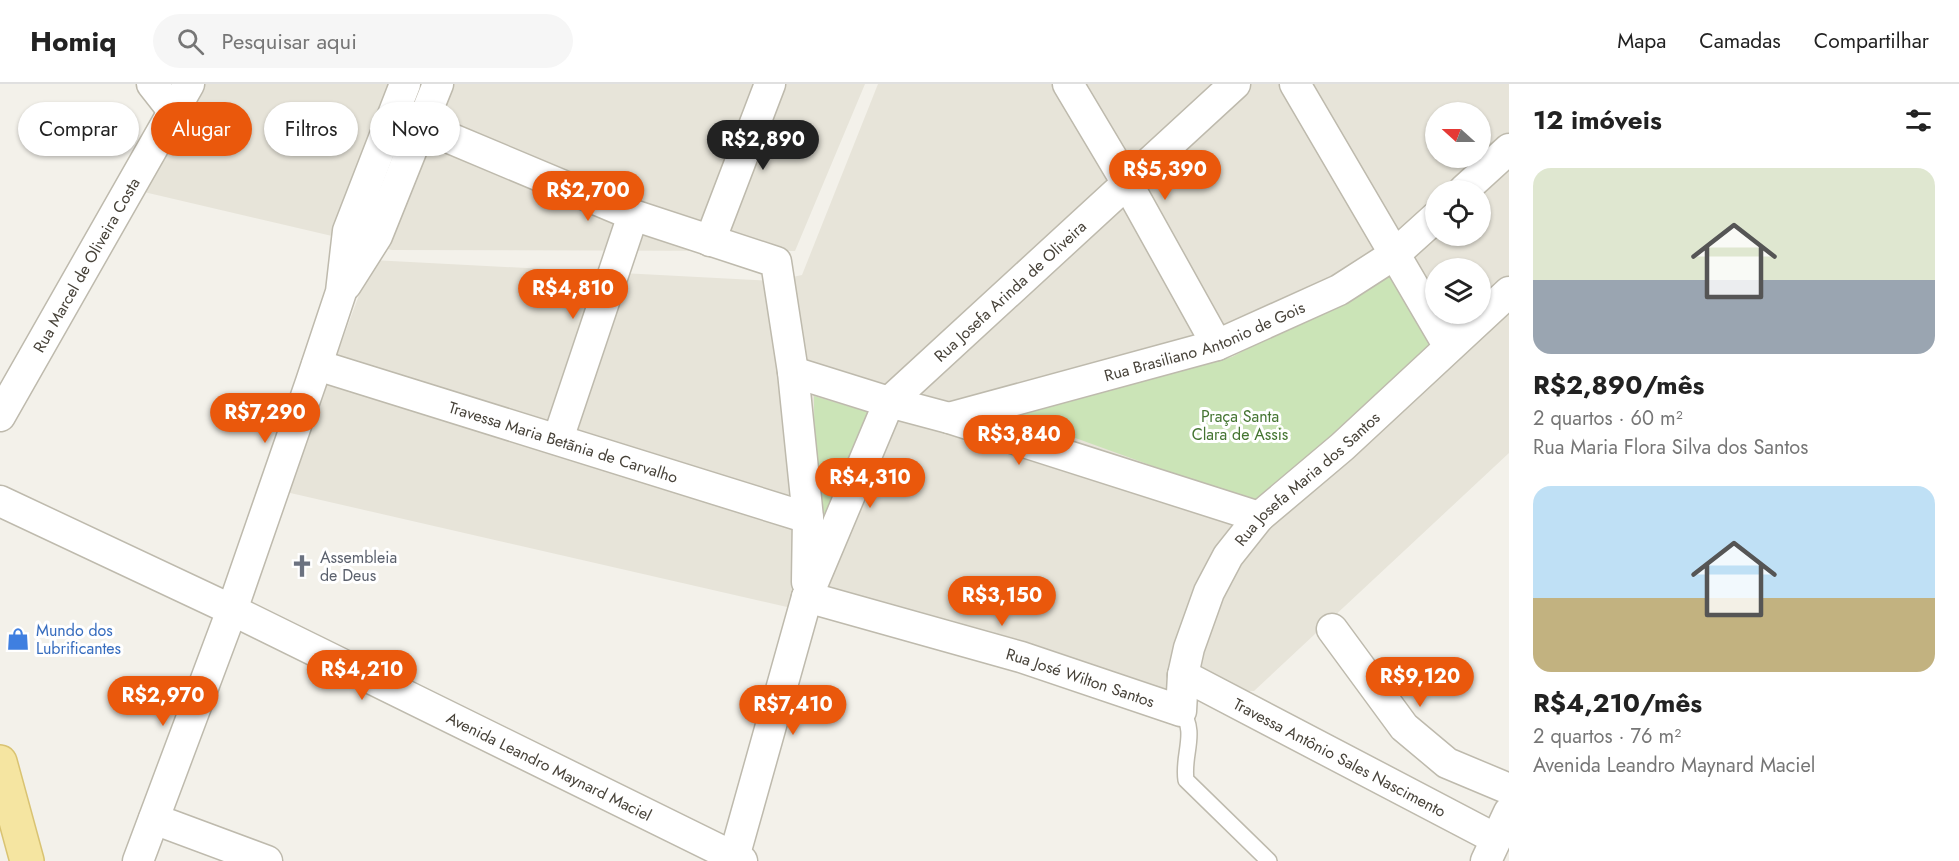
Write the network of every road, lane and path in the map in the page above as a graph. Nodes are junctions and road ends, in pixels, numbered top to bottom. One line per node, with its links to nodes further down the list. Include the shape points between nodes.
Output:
1 (152, 84): 9 (street)
2 (189, 84): 10 (street, Rua Marcel de Oliveira Costa)
3 (405, 84): 22 (street, via 348,231)
4 (438, 84): 11 (street)
5 (770, 84): 20 (street)
6 (1068, 84): 17 (street)
7 (1235, 84): 17 (street, Rua Josefa Arinda de Oliveira)
8 (1294, 84): 21 (street)
9 (166, 102)
10 (179, 102)
11 (431, 102)
12 (460, 142): 18 (street)
13 (1509, 149): 16 (street)
14 (151, 152): 29 (street, Rua Marcel de Oliveira Costa)
15 (409, 156): 22 (street, via 377,236)
16 (1475, 180)
17 (1127, 183): 24 (street); 28 (street, Rua Josefa Arinda de Oliveira)
18 (633, 215): 20 (street); 31 (street)
19 (1425, 227): 21 (street, Rua Brasiliano Antonio de Gois)
20 (710, 241): 27 (street, via 776,262)
21 (1395, 254): 24 (street, Rua Brasiliano Antonio de Gois, via 1339,290); 25 (street)
22 (341, 292): 26 (street)
23 (1509, 292): 25 (street, Rua Josefa Maria dos Santos)
24 (1217, 345): 30 (street, Rua Brasiliano Antonio de Gois)
25 (1449, 347): 33 (street, Rua Josefa Maria dos Santos, via 1342,447)
26 (317, 365): 31 (street, Travessa Maria Betãnia de Carvalho); 36 (street)
27 (793, 372): 28 (street); 34 (street)
28 (889, 402): 30 (street); 35 (street)
29 (0, 416)
30 (949, 418): 33 (street)
31 (558, 439): 34 (street, Travessa Maria Betãnia de Carvalho)
32 (0, 501): 36 (street, Avenida Leandro Maynard Maciel)
33 (1259, 517): 38 (street, Rua Josefa Maria dos Santos, via 1227,556 1209,592)
34 (808, 518): 35 (street)
35 (807, 597): 39 (street, Rua José Wilton Santos, via 1021,657); 45 (street)
36 (232, 610): 43 (street); 45 (street, Avenida Leandro Maynard Maciel)
37 (1332, 629): 41 (street, via 1404,727 1446,763)
38 (1183, 675): 39 (street, Rua Josefa Maria dos Santos); 44 (street, Travessa Antônio Sales Nascimento)
39 (1181, 711): 49 (lane, via 1190,729 1186,780)
40 (0, 762): 46 (main road)
41 (1509, 789)
42 (1509, 812): 44 (street)
43 (154, 819): 47 (street); 48 (street)
44 (1491, 850)
45 (736, 860)
46 (27, 861)
47 (138, 861)
48 (267, 861)
49 (1269, 861)

